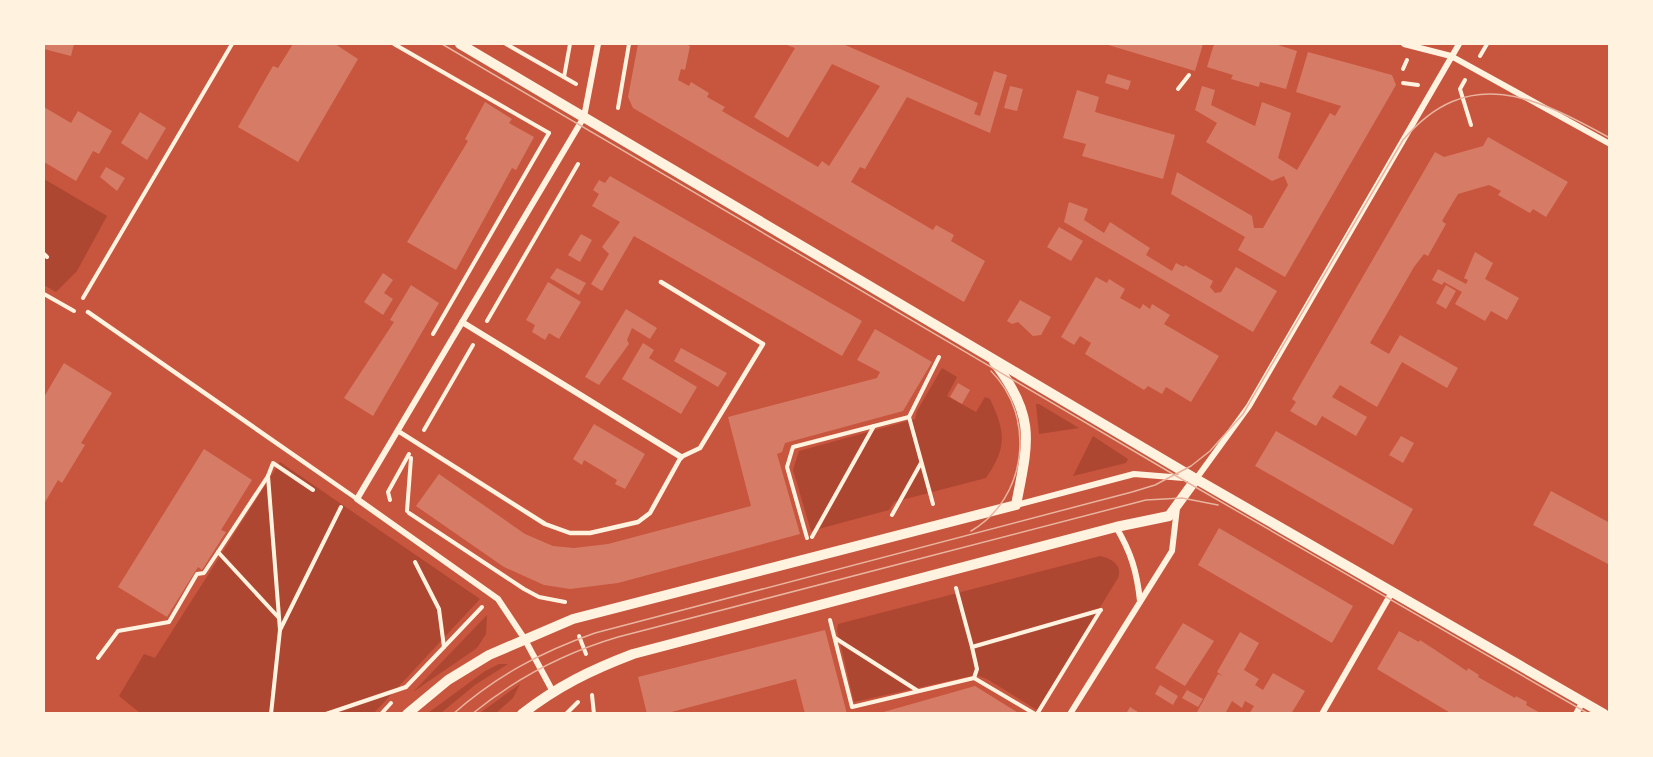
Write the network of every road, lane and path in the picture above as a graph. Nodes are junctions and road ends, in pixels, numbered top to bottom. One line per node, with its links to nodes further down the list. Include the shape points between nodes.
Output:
1 (232, 44): 23 (path, via 75,312)
2 (394, 44): 19 (path)
3 (460, 44): 17 (street)
4 (506, 44): 12 (path)
5 (570, 44): 12 (path)
6 (598, 44): 15 (street)
7 (629, 44): 16 (path)
8 (1404, 44): 10 (street)
9 (1459, 44): 10 (street)
10 (1451, 56): 21 (street); 36 (street, via 1249,406)
11 (1189, 75): 13 (path)
12 (564, 77): 15 (path)
13 (1178, 89)
14 (1460, 90): 18 (path)
15 (588, 91): 17 (street)
16 (618, 108)
17 (584, 117): 20 (street); 28 (street)
18 (1471, 125)
19 (549, 133): 20 (path); 26 (path)
20 (567, 144): 25 (street)
21 (1610, 144)
22 (662, 282): 33 (lane, via 763,344 700,448)
23 (44, 294)
24 (88, 312): 39 (lane)
25 (462, 322): 31 (street); 33 (street)
26 (427, 344)
27 (939, 357): 29 (path)
28 (990, 357): 36 (street); 42 (street, via 1020,404 1026,425 1028,443)
29 (909, 417): 30 (path); 34 (path)
30 (874, 426): 30 (path, via 809,537 787,467 793,447)
31 (398, 431): 33 (lane, via 545,524 570,533 591,533 638,522 650,513); 39 (street)
32 (412, 450): 44 (path)
33 (681, 457)
34 (921, 462): 41 (path); 45 (path)
35 (268, 476): 38 (path, via 273,463); 47 (path); 53 (path)
36 (1196, 479): 42 (street, via 1134,474); 43 (street); 50 (street)
37 (388, 492): 44 (path, via 389,500)
38 (321, 496)
39 (357, 499): 57 (street, via 498,599)
40 (331, 503): 56 (path, via 341,509)
41 (933, 504)
42 (1017, 505): 54 (street)
43 (1177, 505): 46 (street, via 1169,516); 51 (street, via 1172,551)
44 (407, 512): 54 (path, via 524,589 539,597 567,602)
45 (892, 515)
46 (1116, 527): 51 (street, via 1131,552); 62 (street, via 633,654)
47 (218, 552): 53 (path); 61 (path, via 204,573 197,574 169,622 118,631)
48 (414, 562): 59 (path, via 439,609)
49 (956, 587): 60 (path)
50 (1392, 592): 68 (street); 79 (street)
51 (1140, 601): 78 (street)
52 (480, 609): 59 (path)
53 (279, 618): 56 (path)
54 (573, 620): 57 (street); 62 (path)
55 (830, 620): 58 (path)
56 (280, 630): 70 (path)
57 (524, 638): 65 (street); 73 (street, via 448,680)
58 (835, 638): 66 (path); 66 (path, via 852,707)
59 (444, 647): 64 (path)
60 (972, 647): 63 (path, via 977,669); 77 (path, via 1101,610)
61 (98, 658)
62 (591, 670): 65 (street)
63 (974, 678): 66 (path); 77 (path)
64 (406, 687): 71 (path); 72 (path)
65 (552, 690): 74 (street)
66 (919, 691)
67 (592, 695): 76 (path)
68 (1583, 701): 80 (street); 81 (street)
69 (578, 702): 75 (path)
70 (271, 714)
71 (326, 714)
72 (381, 714)
73 (407, 714)
74 (522, 714)
75 (566, 714)
76 (594, 714)
77 (1036, 714)
78 (1070, 714)
79 (1322, 714)
80 (1576, 714)
81 (1604, 714)

